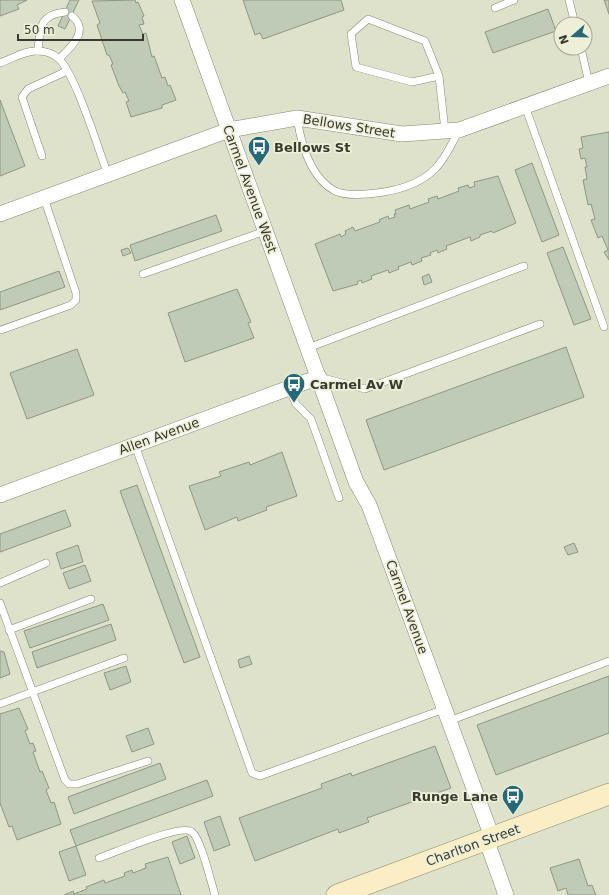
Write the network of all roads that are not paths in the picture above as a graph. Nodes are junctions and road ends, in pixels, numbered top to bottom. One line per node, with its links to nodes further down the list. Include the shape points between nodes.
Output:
1 (182, 0): 18 (street, Carmel Avenue West)
2 (514, 0): 4 (lane)
3 (569, 0): 7 (lane)
4 (495, 8)
5 (65, 12): 8 (lane, via 52,14 45,19 40,28)
6 (72, 16): 10 (lane, via 79,25 79,34 74,44)
7 (573, 16)
8 (38, 50): 10 (lane); 11 (lane)
9 (583, 56): 15 (lane)
10 (59, 59): 12 (lane)
11 (0, 63)
12 (67, 71): 20 (lane, via 28,89 22,97); 21 (lane, via 80,98)
13 (439, 76): 13 (lane, via 425,41 368,19 351,34 356,67 412,82); 19 (lane)
14 (609, 76): 15 (street, Bellows Street)
15 (590, 83): 16 (street, Bellows Street)
16 (525, 106): 19 (street, Bellows Street); 28 (lane)
17 (297, 118): 18 (street, Bellows Street); 19 (street, Bellows Street, via 402,134); 19 (lane, via 304,148 319,176 336,191 348,194 373,194 413,184 436,168 445,157)
18 (229, 130): 21 (street, Bellows Street); 24 (street, Carmel Avenue West)
19 (452, 130)
20 (42, 156)
21 (108, 175): 22 (street, Bellows Street)
22 (44, 198): 23 (street, Bellows Street); 29 (lane, via 76,293 76,300 72,305)
23 (0, 214)
24 (265, 231): 26 (lane); 30 (street, Carmel Avenue West)
25 (524, 266): 30 (lane)
26 (143, 274)
27 (540, 324): 31 (lane, via 365,390)
28 (604, 328)
29 (1, 330)
30 (308, 348): 31 (street, Carmel Avenue West)
31 (319, 377): 32 (street, Allen Avenue); 45 (street, Carmel Avenue, via 356,482 369,505)
32 (289, 388): 33 (street, Allen Avenue); 35 (lane, via 296,404 310,419)
33 (135, 445): 34 (street, Allen Avenue); 45 (lane, via 252,773 260,776)
34 (0, 495)
35 (339, 498)
36 (46, 562): 37 (lane)
37 (0, 583)
38 (91, 599): 40 (lane)
39 (0, 603): 40 (lane)
40 (9, 630): 43 (lane)
41 (124, 658): 43 (lane)
42 (609, 661): 45 (lane)
43 (33, 692): 44 (lane); 46 (lane, via 65,780 69,784 77,784)
44 (0, 704)
45 (447, 715): 48 (street, Carmel Avenue)
46 (148, 761)
47 (609, 794): 48 (street, Charlton Street)
48 (489, 838): 51 (street, Charlton Street); 52 (street)
49 (99, 858): 50 (lane, via 171,832 186,830 192,832 199,842)
50 (215, 895)
51 (337, 895)
52 (506, 895)

